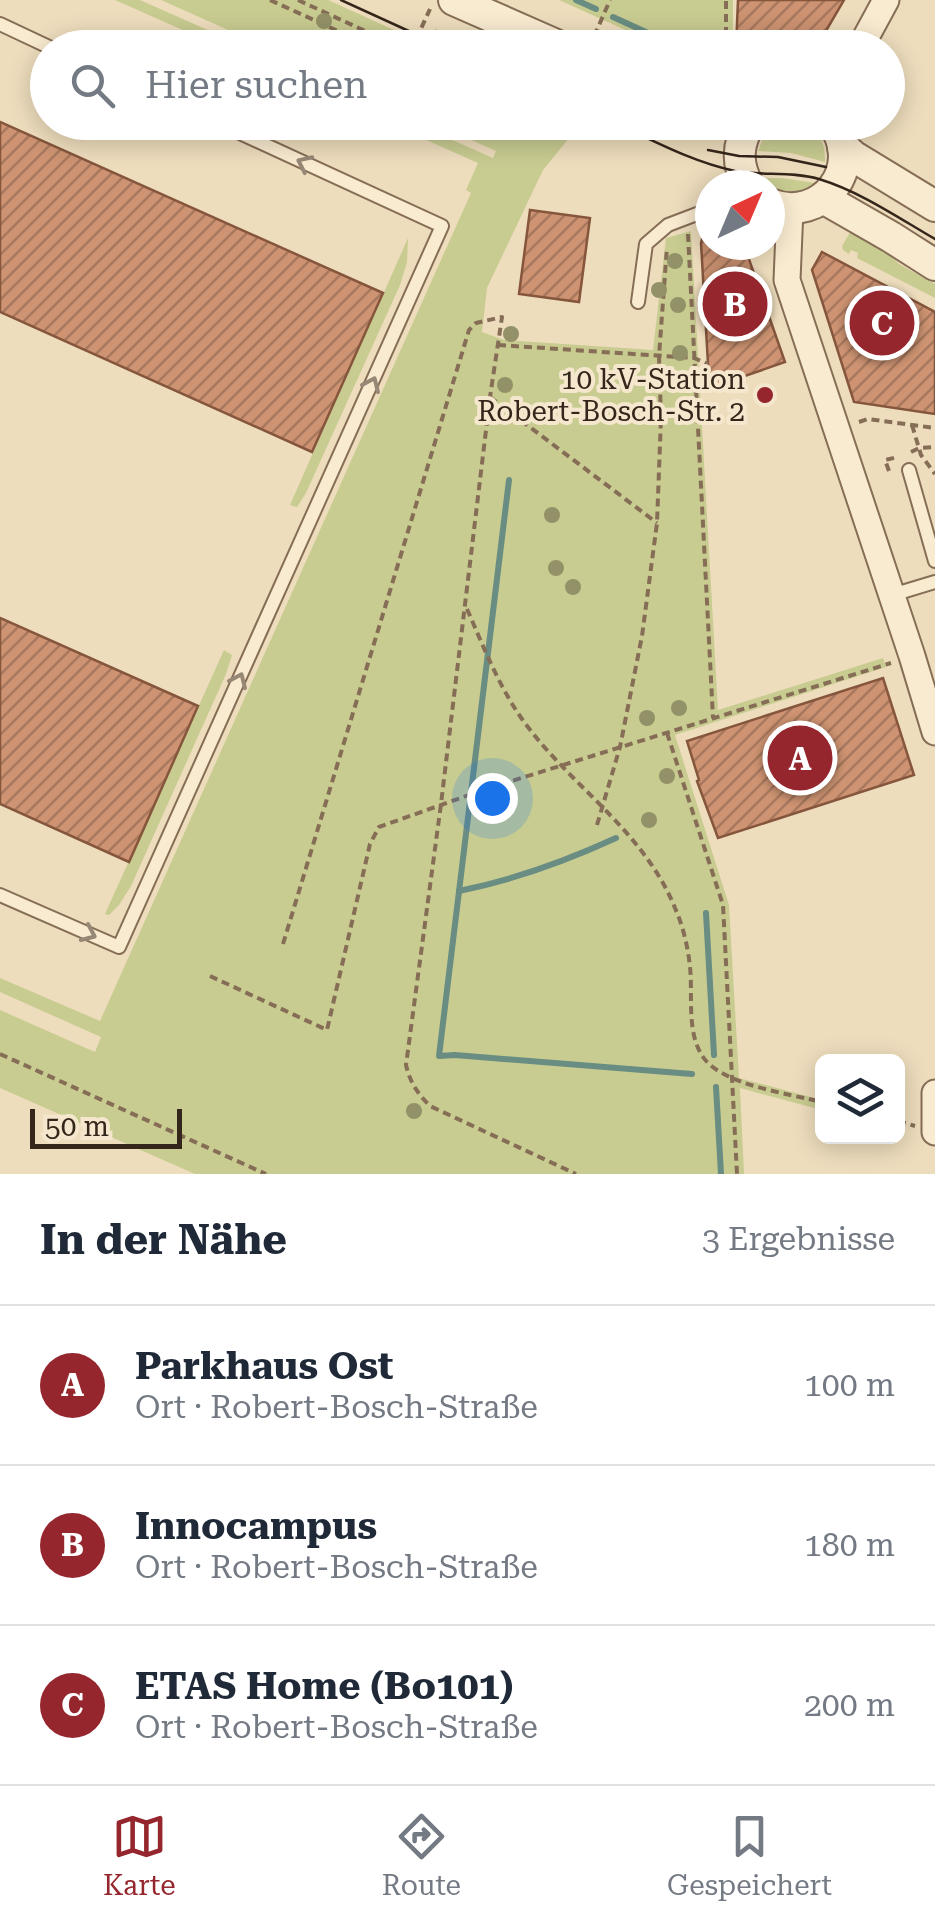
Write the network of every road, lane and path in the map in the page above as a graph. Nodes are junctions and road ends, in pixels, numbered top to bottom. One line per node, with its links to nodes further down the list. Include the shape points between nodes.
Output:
1 (270, 0): 9 (path)
2 (298, 0): 10 (path)
3 (434, 0): 11 (path)
4 (610, 0): 13 (path)
5 (726, 0): 14 (path)
6 (886, 0): 15 (street)
7 (467, 3): 12 (street)
8 (0, 24): 16 (lane)
9 (336, 30)
10 (363, 30)
11 (420, 30)
12 (525, 30)
13 (598, 30)
14 (726, 30)
15 (870, 30)
16 (30, 38)
17 (255, 140): 55 (lane, one-way to 17, via 119,947 442,226)
18 (739, 140): 21 (street)
19 (839, 140): 22 (street, via 842,169)
20 (842, 140): 24 (street, via 853,156)
21 (741, 170)
22 (823, 198): 23 (street); 29 (street)
23 (785, 206)
24 (935, 206)
25 (695, 215): 26 (lane)
26 (687, 218): 27 (lane); 33 (path)
27 (668, 225): 30 (lane, via 646,244); 32 (path)
28 (784, 260): 38 (street)
29 (935, 265)
30 (638, 302)
31 (498, 345): 32 (path); 35 (path); 56 (path, via 502,317 472,326)
32 (660, 356): 33 (path); 41 (path)
33 (694, 358): 34 (path); 47 (path)
34 (708, 364)
35 (490, 397): 41 (path); 45 (path)
36 (912, 425): 37 (path); 38 (path, via 868,419); 40 (path)
37 (935, 428)
38 (836, 429): 44 (street)
39 (909, 470): 42 (lane)
40 (935, 474)
41 (657, 523): 50 (path)
42 (935, 561)
43 (935, 582): 44 (lane)
44 (892, 595): 46 (street)
45 (465, 604): 51 (path, via 502,686); 52 (path)
46 (912, 656): 47 (path); 49 (street)
47 (713, 718): 48 (path)
48 (667, 732): 50 (path); 59 (path, via 723,906)
49 (935, 732)
50 (620, 747): 51 (path); 53 (path)
51 (561, 766): 52 (path); 53 (path)
52 (441, 804): 57 (path, via 380,828 370,844 327,1030); 64 (path, via 406,1064 410,1081 430,1106)
53 (603, 806): 54 (path); 59 (path, via 663,882 685,937 696,1042 703,1058)
54 (597, 825)
55 (0, 895)
56 (282, 944)
57 (210, 976)
58 (0, 1054): 63 (path)
59 (732, 1079): 61 (path); 65 (path)
60 (935, 1092): 62 (street)
61 (815, 1100)
62 (935, 1132)
63 (266, 1174)
64 (576, 1174)
65 (737, 1174)

